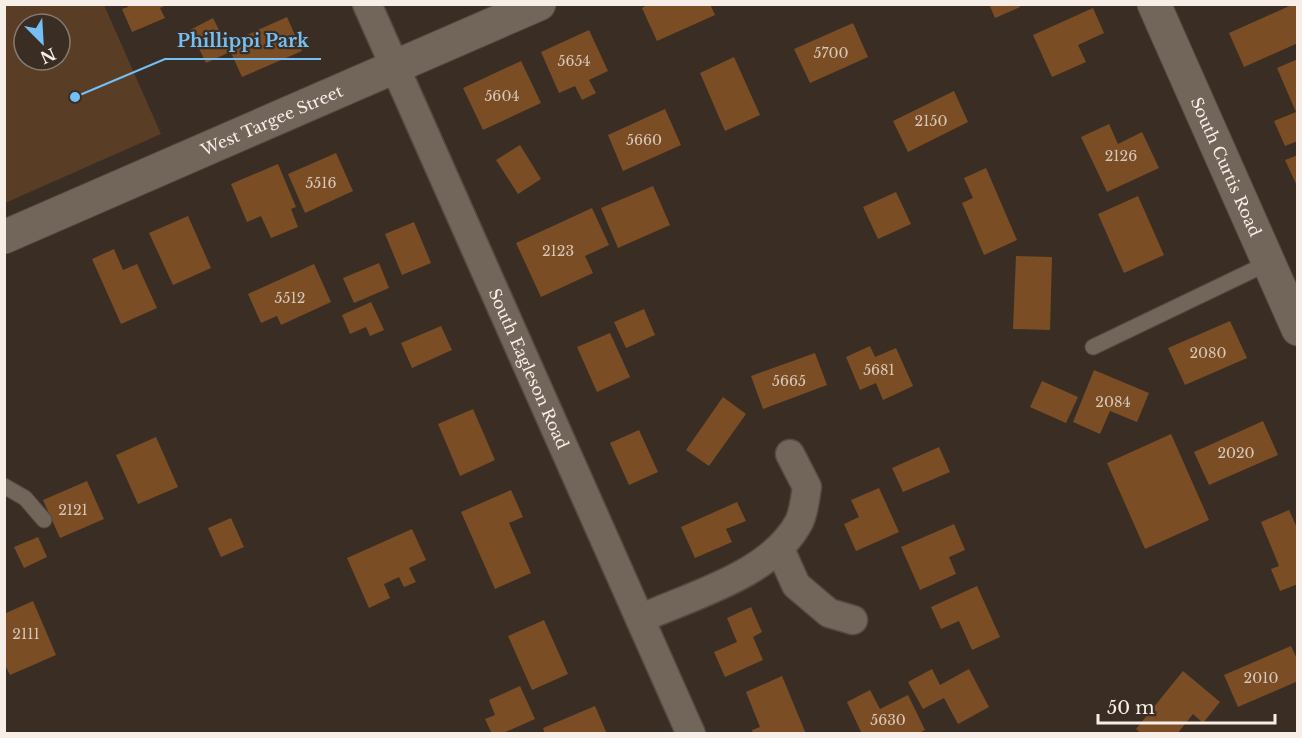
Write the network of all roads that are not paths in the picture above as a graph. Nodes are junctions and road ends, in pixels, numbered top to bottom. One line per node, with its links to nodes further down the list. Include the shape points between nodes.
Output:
1 (367, 4): 4 (street, South Eagleson Road)
2 (539, 4): 4 (street, West Targee Street)
3 (1154, 4): 6 (street, South Curtis Road)
4 (395, 67): 5 (street, West Targee Street); 13 (street, South Eagleson Road)
5 (4, 237)
6 (1268, 263): 7 (street, South Curtis Road); 8 (lane)
7 (1298, 329)
8 (1093, 347)
9 (790, 454): 12 (street, via 807,487 800,521)
10 (4, 486): 11 (lane, via 25,498)
11 (44, 520)
12 (780, 549): 13 (street, via 750,570); 14 (street, via 796,585 829,613)
13 (640, 618): 15 (street, South Eagleson Road)
14 (853, 620)
15 (691, 734)

